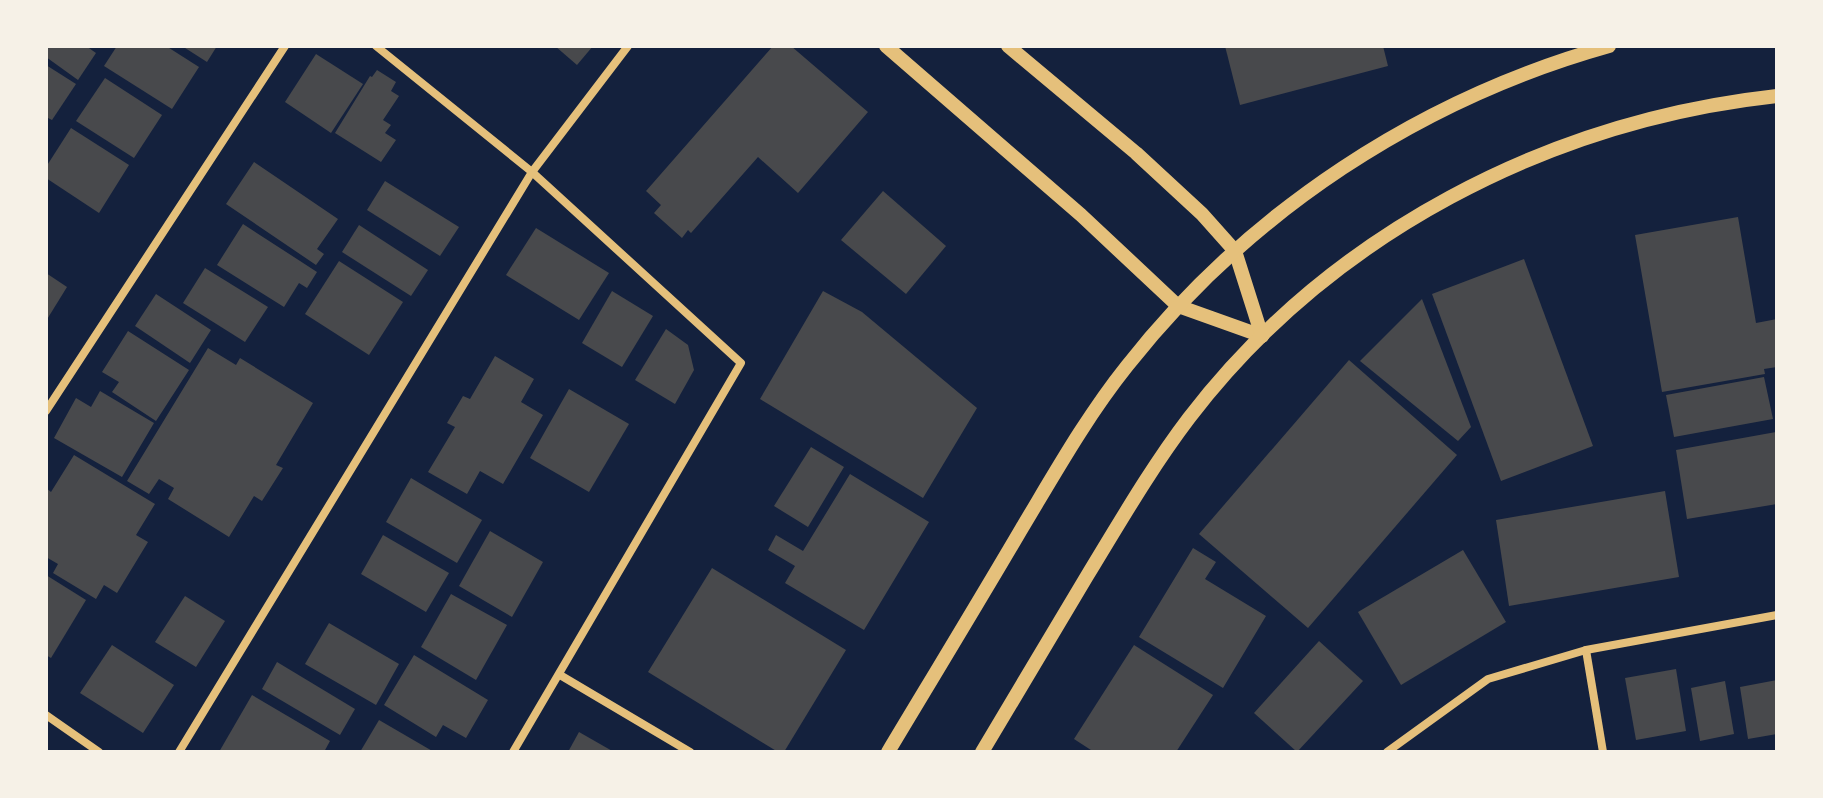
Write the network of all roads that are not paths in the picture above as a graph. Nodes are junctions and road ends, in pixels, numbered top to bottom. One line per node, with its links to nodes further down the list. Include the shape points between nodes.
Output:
1 (285, 46): 12 (street)
2 (376, 46): 8 (street)
3 (628, 46): 8 (street)
4 (886, 46): 10 (street)
5 (1008, 46): 9 (street, via 1136,153)
6 (1609, 46): 9 (street, via 1501,83 1428,116 1360,155)
7 (1777, 96): 11 (street, via 1599,132 1465,188 1344,265)
8 (532, 172): 15 (street, via 741,363); 18 (street)
9 (1235, 251): 10 (street); 11 (street)
10 (1178, 306): 11 (street); 21 (street, via 1081,430)
11 (1262, 336): 22 (street, via 1190,416 1148,475)
12 (46, 411)
13 (1777, 615): 14 (street)
14 (1586, 650): 23 (street, via 1488,679); 24 (street)
15 (560, 675): 19 (street); 20 (street)
16 (46, 715): 17 (street)
17 (99, 752)
18 (179, 752)
19 (513, 752)
20 (690, 752)
21 (888, 752)
22 (982, 752)
23 (1387, 752)
24 (1603, 752)

